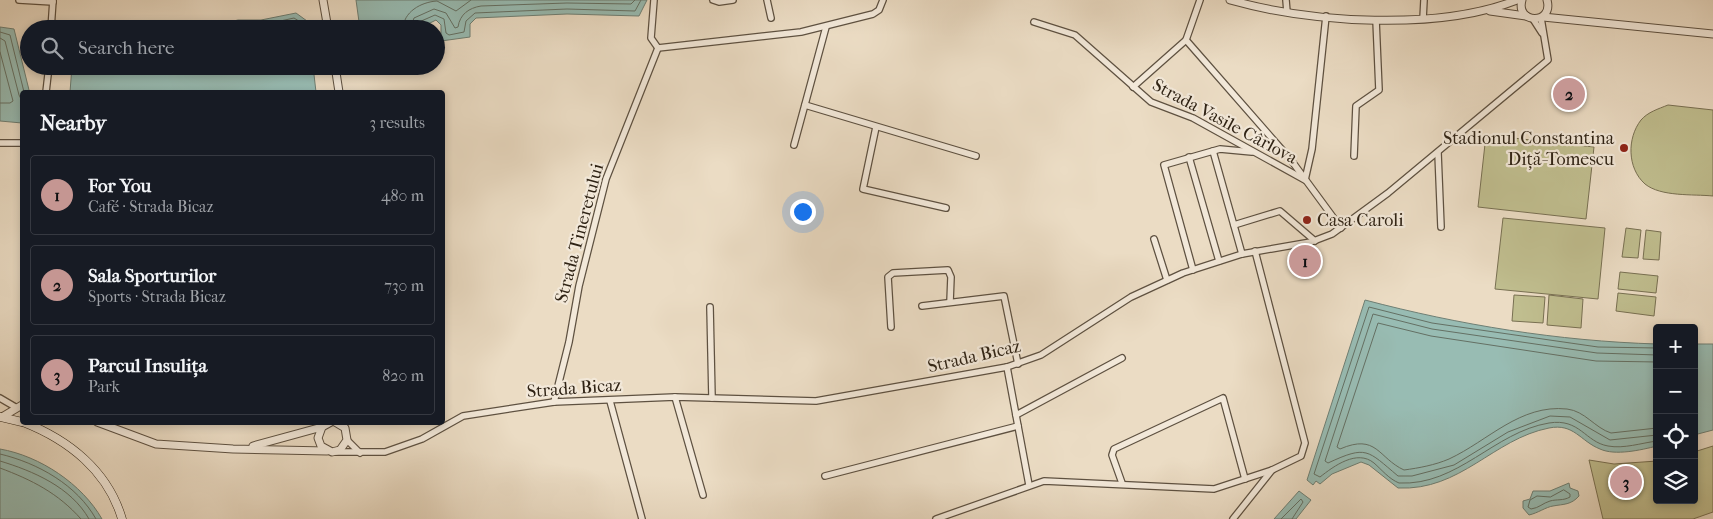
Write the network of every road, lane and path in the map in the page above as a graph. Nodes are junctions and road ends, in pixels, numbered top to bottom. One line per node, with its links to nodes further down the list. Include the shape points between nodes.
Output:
1 (19, 0): 14 (street)
2 (323, 0): 24 (street)
3 (654, 0): 30 (street, via 651,38)
4 (713, 0): 5 (street)
5 (733, 0)
6 (767, 0): 19 (street)
7 (883, 0): 27 (street, via 879,10 873,14)
8 (1200, 0): 29 (street)
9 (1231, 0): 17 (street)
10 (1286, 0): 17 (street)
11 (1424, 0): 22 (street)
12 (1517, 0): 16 (street)
13 (1522, 0): 20 (street, via 1521,7)
14 (53, 1): 23 (street)
15 (1548, 4): 20 (street); 21 (street)
16 (1490, 11): 20 (street); 22 (street)
17 (1288, 12): 18 (street)
18 (1326, 16): 25 (street); 47 (street)
19 (771, 18)
20 (1536, 18): 21 (street); 43 (street, Strada Bicaz, via 1548,60)
21 (1568, 18): 28 (street)
22 (1423, 19): 25 (street)
23 (52, 20)
24 (326, 20)
25 (1376, 20): 45 (street, via 1379,90 1356,106)
26 (1034, 22): 33 (street, Strada Vasile Cârlova, via 1075,35)
27 (826, 27): 30 (street); 36 (street)
28 (1713, 34)
29 (1186, 40): 33 (street); 47 (street)
30 (658, 48): 70 (street, Strada Tineretului, via 606,179)
31 (48, 75): 34 (street)
32 (336, 75): 35 (street)
33 (1133, 86): 42 (street, Strada Vasile Cârlova, via 1151,102 1193,118)
34 (46, 90)
35 (339, 90)
36 (805, 105): 37 (street); 40 (street)
37 (876, 128): 44 (street); 48 (street, via 863,189)
38 (20, 142): 39 (street)
39 (0, 143)
40 (794, 145)
41 (1213, 151): 42 (street, via 1235,149); 46 (street); 49 (street)
42 (1259, 153): 47 (street, Strada Vasile Cârlova)
43 (1438, 153): 50 (street); 51 (street, Strada Bicaz)
44 (976, 156)
45 (1354, 156)
46 (1189, 157): 56 (street); 57 (street, via 1164,165)
47 (1306, 180): 51 (street)
48 (946, 208)
49 (1234, 225): 53 (street, via 1280,211); 55 (street)
50 (1441, 227)
51 (1341, 228): 53 (street, Strada Bicaz)
52 (1154, 239): 58 (street)
53 (1315, 241): 54 (street, Strada Bicaz)
54 (1256, 251): 55 (street, Strada Bicaz); 88 (street, via 1305,443 1301,456)
55 (1242, 254): 56 (street, Strada Bicaz)
56 (1219, 261): 57 (street, Strada Bicaz)
57 (1193, 270): 58 (street, Strada Bicaz)
58 (1167, 280): 64 (street, Strada Bicaz, via 1131,297 1041,355)
59 (950, 302): 60 (street); 62 (street, via 951,276 948,270 893,273 888,277); 64 (street, via 1004,296)
60 (922, 306)
61 (710, 307): 68 (street)
62 (891, 327)
63 (1122, 358): 72 (street)
64 (1018, 364): 65 (street, Strada Bicaz)
65 (1007, 367): 68 (street, Strada Bicaz, via 829,399); 72 (street)
66 (675, 397): 68 (street, Strada Bicaz); 69 (street, Strada Bicaz); 93 (street)
67 (0, 398): 71 (street)
68 (712, 398)
69 (610, 401): 70 (street, Strada Bicaz); 95 (street)
70 (554, 402): 87 (street, Strada Bicaz, via 463,416 402,448)
71 (20, 406): 73 (street)
72 (1016, 415): 80 (street)
73 (1, 417): 74 (main road)
74 (20, 421)
75 (29, 425): 94 (main road, via 62,442 94,468 111,490)
76 (105, 425): 84 (street, via 156,444)
77 (326, 425): 81 (street)
78 (342, 425): 82 (street)
79 (346, 425): 82 (street)
80 (1018, 426): 89 (street); 92 (street)
81 (322, 427): 84 (street); 85 (street, via 318,434 319,442)
82 (347, 432): 83 (street)
83 (347, 440): 86 (street); 87 (street)
84 (245, 448): 85 (street)
85 (328, 451): 86 (street)
86 (336, 452): 87 (street, Strada Bicaz)
87 (360, 453)
88 (1272, 470): 90 (street); 97 (street)
89 (825, 476)
90 (1245, 479): 91 (street, via 1214,489); 91 (street, via 1223,398 1114,449 1112,455)
91 (1122, 483): 92 (street, via 1044,481)
92 (1029, 485): 96 (street)
93 (703, 496)
94 (122, 519)
95 (642, 519)
96 (936, 519)
97 (1233, 519)

